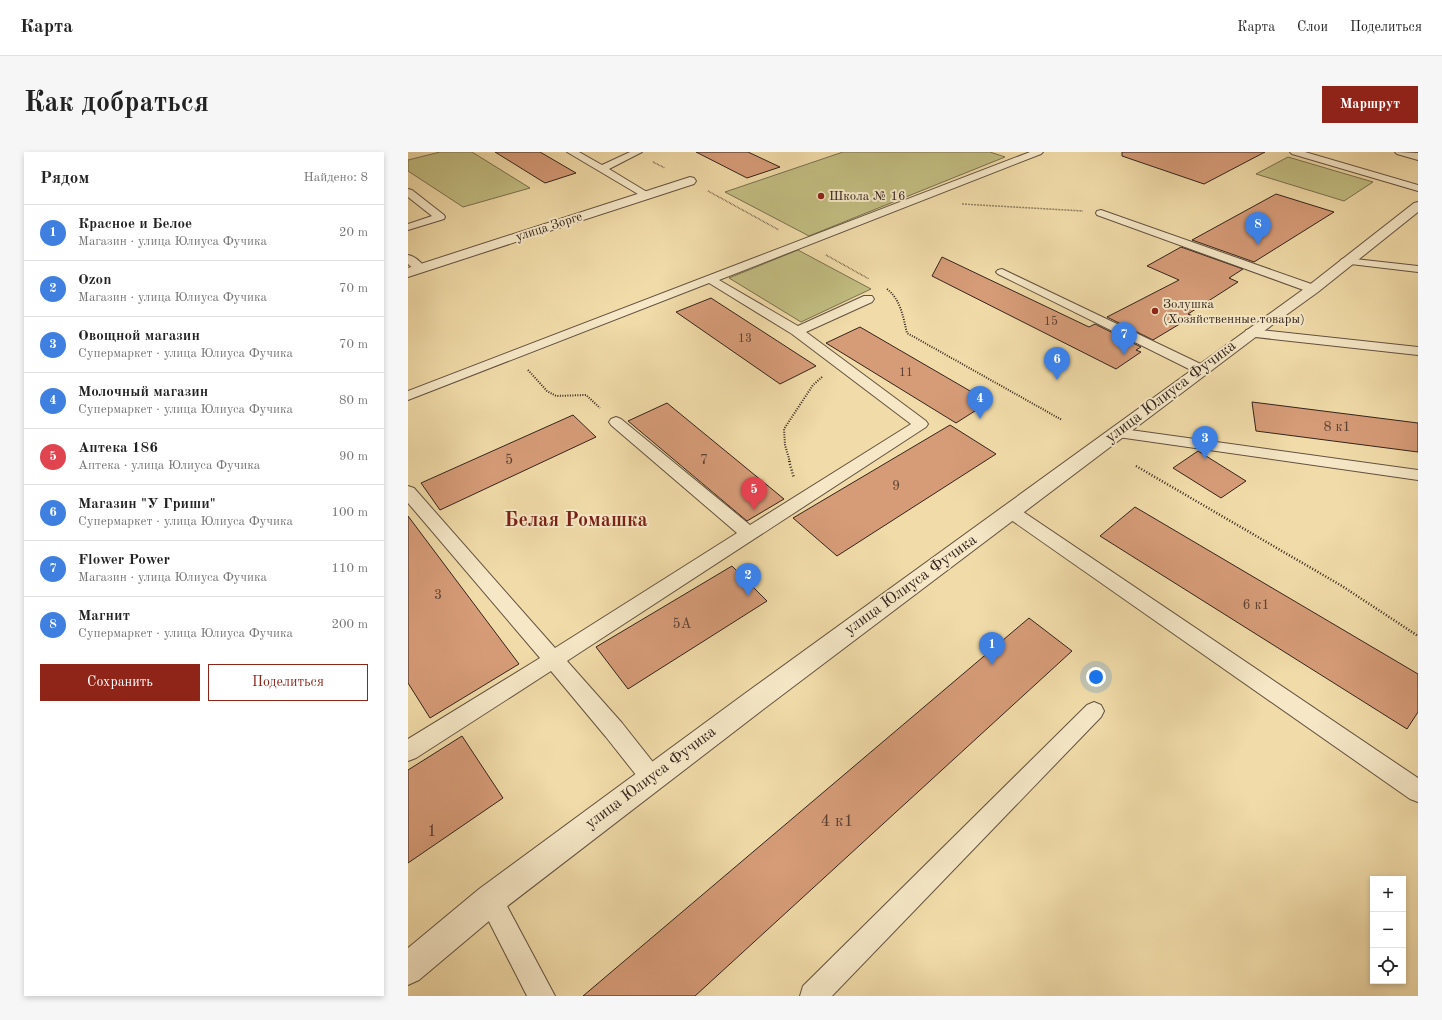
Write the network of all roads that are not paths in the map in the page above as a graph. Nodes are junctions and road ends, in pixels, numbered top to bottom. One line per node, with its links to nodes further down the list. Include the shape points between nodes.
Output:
1 (572, 152): 7 (lane)
2 (637, 152): 7 (lane)
3 (1038, 152): 20 (lane)
4 (1295, 152): 9 (lane)
5 (1401, 152): 6 (street)
6 (1418, 157)
7 (602, 169): 11 (lane)
8 (690, 181): 11 (street, улица Зорге)
9 (1418, 188)
10 (408, 192): 14 (lane, via 440,217)
11 (647, 195): 18 (street, улица Зорге)
12 (1418, 206): 16 (street, улица Юлиуса Фучика)
13 (1101, 213): 21 (lane)
14 (408, 227)
15 (408, 258): 18 (lane)
16 (1346, 261): 17 (lane); 21 (street, улица Юлиуса Фучика)
17 (1418, 269)
18 (414, 271)
19 (1002, 272): 26 (lane)
20 (710, 279): 23 (lane); 27 (lane)
21 (1313, 289): 24 (street, улица Юлиуса Фучика)
22 (868, 299): 23 (lane)
23 (797, 331): 33 (lane, via 921,424)
24 (1251, 333): 25 (lane); 26 (street, улица Юлиуса Фучика)
25 (1418, 351)
26 (1202, 370): 29 (street, улица Юлиуса Фучика)
27 (408, 396)
28 (616, 422): 33 (lane)
29 (1116, 433): 30 (lane); 32 (street, улица Юлиуса Фучика)
30 (1418, 475)
31 (408, 492): 34 (lane)
32 (1010, 512): 37 (street, улица Юлиуса Фучика); 38 (lane)
33 (748, 533): 34 (lane)
34 (553, 660): 36 (lane); 37 (lane)
35 (1094, 711): 42 (lane)
36 (408, 751)
37 (652, 778): 39 (street, улица Юлиуса Фучика)
38 (1418, 791)
39 (490, 900): 40 (street, улица Юлиуса Фучика); 41 (lane)
40 (408, 969)
41 (542, 996)
42 (813, 996)

